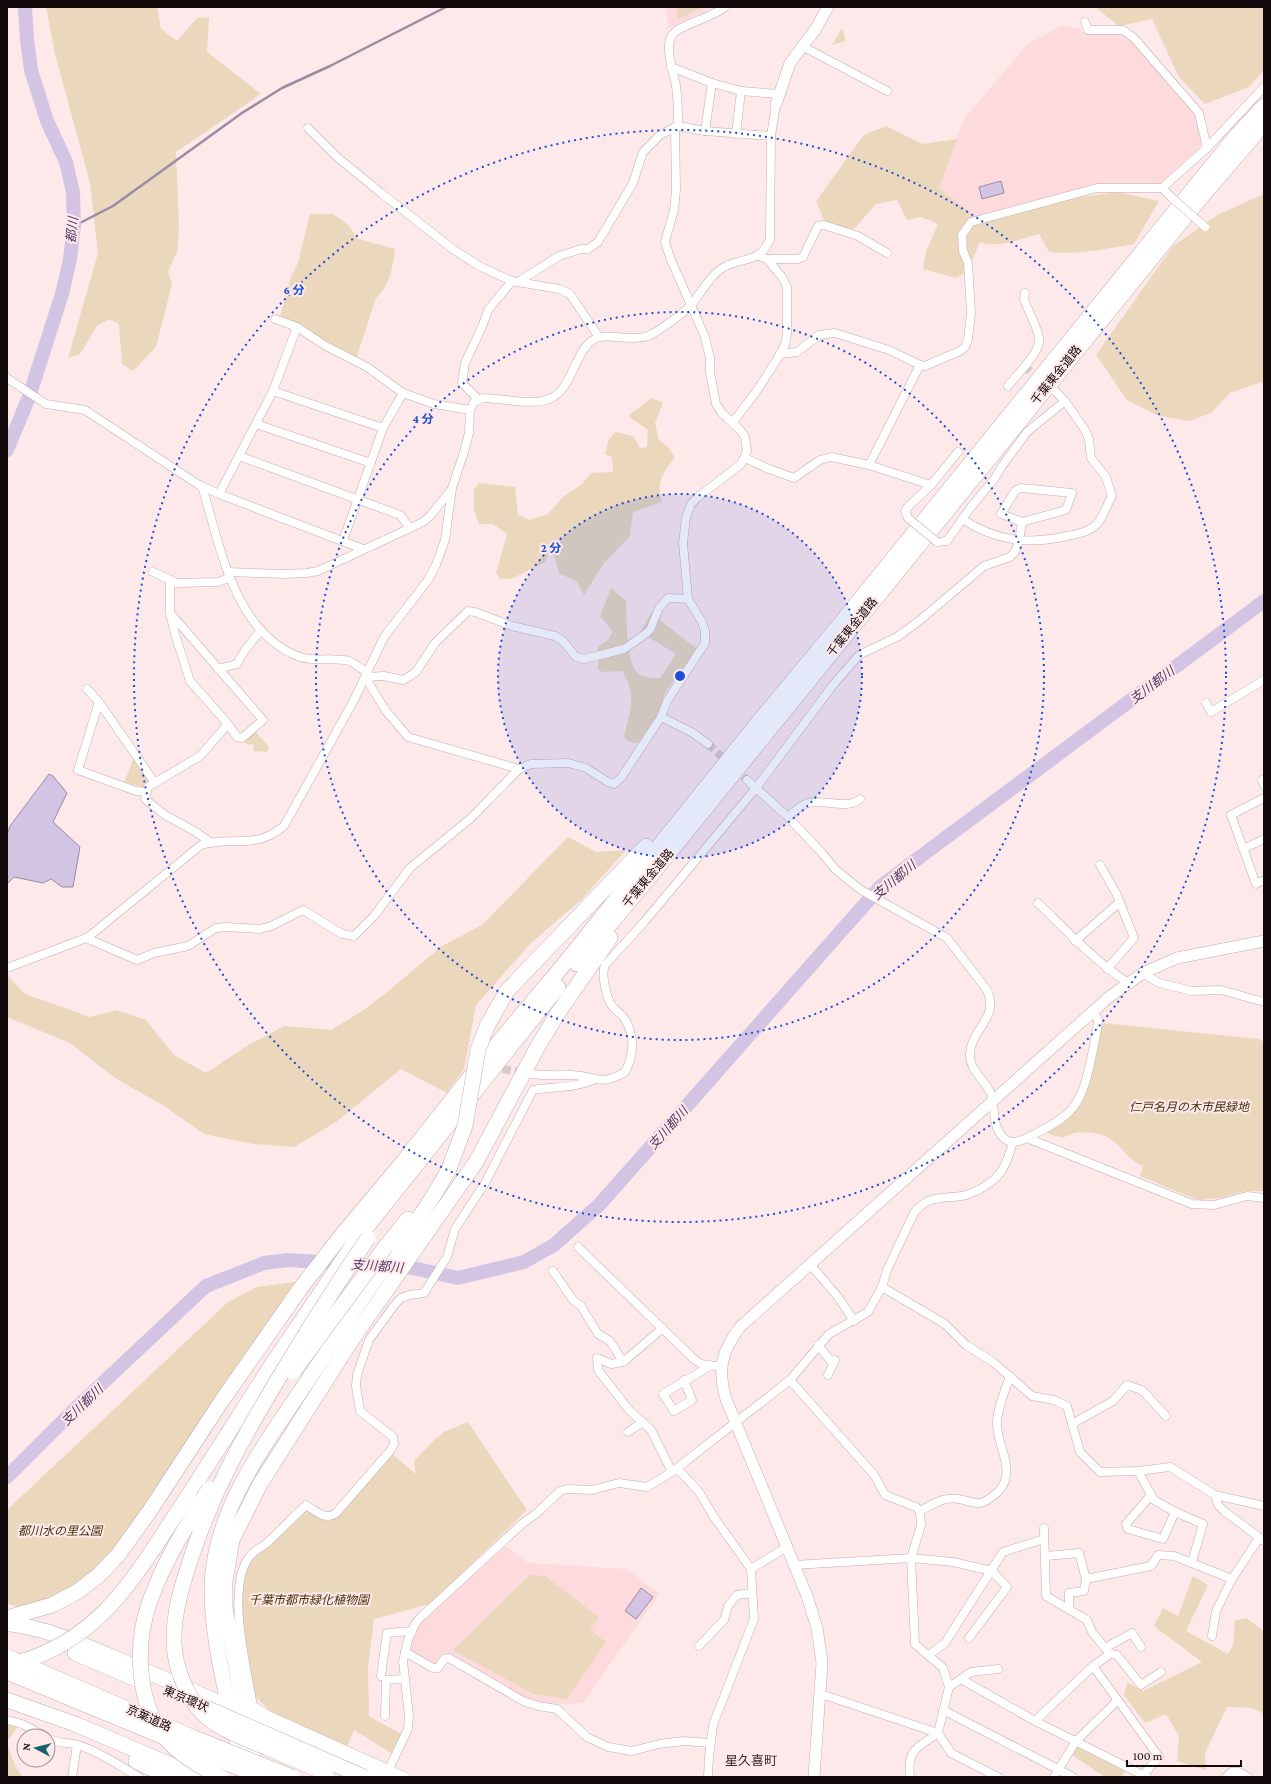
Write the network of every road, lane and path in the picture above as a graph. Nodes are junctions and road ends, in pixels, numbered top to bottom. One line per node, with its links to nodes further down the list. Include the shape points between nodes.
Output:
1 (725, 7): 5 (street, via 672,35 669,45)
2 (828, 7): 4 (street)
3 (1085, 22): 18 (street, via 1088,30 1123,30 1134,38 1199,113)
4 (802, 46): 9 (street); 10 (street, via 790,64)
5 (671, 67): 6 (street); 13 (street, via 676,85)
6 (712, 83): 8 (street); 15 (street)
7 (1264, 87): 18 (street)
8 (741, 91): 10 (street); 16 (street)
9 (887, 91)
10 (777, 99): 17 (street)
11 (1264, 106): 71 (highway, 千葉東金道路, via 1237,135)
12 (1264, 124): 86 (highway, 千葉東金道路, via 1193,207)
13 (677, 127): 15 (street); 23 (street, via 660,135 643,152 632,184 598,242 588,249 559,256); 25 (street, via 674,210 665,242)
14 (308, 128): 23 (street, via 359,175 454,250 481,268)
15 (705, 131): 16 (street)
16 (736, 134): 17 (street)
17 (771, 136): 22 (street, via 770,239)
18 (1207, 148): 19 (street)
19 (1162, 188): 20 (street, bridge); 30 (street, via 1097,188 971,222 962,235 963,251 968,263 971,313 968,339 960,351 925,366)
20 (1204, 227)
21 (887, 253): 22 (street, via 858,236 824,225 818,226 803,257)
22 (763, 257): 25 (street, via 716,272); 29 (street, via 782,277 787,288 787,334)
23 (515, 281): 28 (street, via 559,289 570,294); 36 (street, via 488,310 465,363 462,383)
24 (1025, 294): 32 (street, via 1024,299 1039,336 1039,344)
25 (691, 306): 28 (street, via 650,335 630,340); 39 (street, via 705,337 716,404)
26 (275, 319): 27 (street)
27 (297, 327): 33 (street); 35 (street, via 324,346 367,367)
28 (599, 337): 36 (street, via 586,347 564,387 554,397 537,401)
29 (780, 354): 30 (street, via 797,352 819,335 835,334 889,350); 39 (street)
30 (920, 365): 46 (street)
31 (8, 379): 48 (street, via 46,404 85,410)
32 (1008, 386)
33 (274, 391): 40 (street); 41 (street)
34 (1055, 391): 37 (street)
35 (404, 393): 38 (street, via 434,404); 41 (street)
36 (478, 399): 38 (street)
37 (1065, 401): 52 (street, via 1027,432); 56 (street, via 1085,430 1091,458 1106,477 1112,496 1096,524 1082,533 1037,542)
38 (470, 410): 49 (street, via 469,433)
39 (733, 422): 44 (street, via 745,437)
40 (256, 424): 43 (street); 45 (street)
41 (383, 428): 45 (street)
42 (958, 452): 47 (street)
43 (239, 456): 50 (street); 51 (street)
44 (745, 458): 46 (street, via 794,478 820,460 831,457); 61 (street, via 691,504 686,518 683,543)
45 (371, 463): 51 (street)
46 (869, 464): 47 (street)
47 (931, 485): 52 (street, bridge, via 908,507 908,518 938,542 947,541)
48 (202, 486): 50 (street); 59 (street)
49 (452, 488): 54 (street, via 430,516); 65 (street, via 445,540 436,565 428,580 387,633)
50 (219, 494): 55 (street)
51 (358, 500): 54 (street, via 400,515); 55 (street)
52 (962, 519): 56 (street, via 984,532)
53 (1022, 522): 53 (street, via 1066,510 1072,492 1021,488 1015,491 1001,514); 56 (street)
54 (410, 528): 57 (street)
55 (343, 541): 57 (street)
56 (1019, 541): 77 (street, via 1010,557 984,566 914,625 897,637 858,655)
57 (363, 549): 59 (street, via 330,567 307,573)
58 (153, 572): 60 (street)
59 (228, 575): 60 (street, via 218,582 178,583); 63 (street)
60 (170, 580): 62 (street)
61 (688, 599): 65 (street, via 668,598 659,608 650,630 624,649 584,659 576,657 556,636 512,626 468,611 435,644 416,672 410,676 403,680); 70 (street, via 702,622 705,643 667,701)
62 (170, 613): 64 (street); 72 (street, via 190,681)
63 (261, 630): 64 (street, via 237,664); 65 (street, via 270,639 300,657 351,662)
64 (218, 668): 72 (street, via 263,720 242,738 237,737)
65 (366, 674): 74 (street, via 386,710 408,737); 83 (street, via 284,826 270,837 259,841)
66 (1264, 680): 69 (street, via 1211,712)
67 (87, 689): 68 (street)
68 (99, 702): 76 (street); 78 (street, via 78,770 136,791)
69 (1206, 703)
70 (661, 717): 73 (street, via 693,733); 74 (street, via 621,778 614,784 586,768 568,763 532,764)
71 (761, 718): 104 (highway, bridge, via 726,751 613,882 507,991 487,1026 478,1050 465,1126); 147 (highway, via 300,1289 122,1550 77,1592)
72 (228, 724): 76 (street, via 200,756)
73 (708, 744)
74 (519, 769): 90 (street, via 471,818 410,868 374,916 354,936 342,934 303,910 260,929 216,928 188,946 154,953 137,960)
75 (747, 780): 77 (street)
76 (155, 783): 78 (street, via 148,787)
77 (756, 788): 81 (street); 100 (street, via 604,968 610,1003 624,1018 629,1029 633,1054 625,1072 608,1080)
78 (147, 792): 83 (street, via 145,799 165,815)
79 (1264, 798): 84 (street, via 1231,815)
80 (860, 799): 81 (street, via 851,804 829,801 808,803)
81 (788, 817): 101 (street, via 836,870 861,890 947,938 988,990 991,1007 972,1044 970,1054 971,1064 990,1092)
82 (1264, 839): 84 (street)
83 (210, 842): 90 (street, via 189,853)
84 (1243, 849): 87 (street, via 1256,884)
85 (1100, 865): 88 (street)
86 (657, 868): 106 (highway, 千葉東金道路, via 443,1131 435,1149); 171 (highway, via 558,1013 476,1162 376,1304 260,1484 232,1540 225,1581 225,1608)
87 (1264, 880)
88 (1120, 902): 91 (street); 94 (street, via 1134,938)
89 (1038, 903): 91 (street)
90 (86, 938): 93 (street)
91 (1074, 941): 94 (street)
92 (1264, 941): 95 (street, via 1177,958)
93 (7, 968)
94 (1107, 968): 96 (street)
95 (1143, 973): 96 (street); 97 (street, via 1159,983 1192,991 1221,990)
96 (1128, 983): 98 (street)
97 (1264, 1001)
98 (1094, 1012): 101 (street); 102 (street, via 1098,1020 1097,1030 1080,1098 1072,1110 1062,1118)
99 (532, 1074): 100 (street, via 576,1076)
100 (593, 1080): 171 (street, via 570,1088 546,1087 533,1090 485,1183 455,1229 446,1257 424,1293 401,1298 369,1340 357,1375 360,1411 390,1434 394,1440 392,1448 336,1513 324,1516 306,1504 266,1544 253,1553 244,1566 238,1583)
101 (993, 1102): 103 (street, via 999,1132 1006,1140); 108 (street)
102 (1027, 1138): 103 (street); 105 (street, via 1192,1204 1214,1205 1246,1196)
103 (1013, 1142): 110 (street, via 1003,1169 992,1182 963,1196 932,1199 919,1206 887,1270)
104 (449, 1169): 169 (highway, via 412,1229 361,1300 272,1434 237,1494 220,1536 212,1585 214,1626); 189 (highway, bridge, via 386,1246 214,1482 186,1525 149,1602 141,1646 141,1670 145,1694 155,1722 170,1744 184,1756)
105 (1264, 1198)
106 (363, 1239): 157 (highway, bridge, via 321,1291 188,1496 125,1588 105,1612 75,1638 50,1652); 194 (highway, bridge, via 227,1468 200,1530 183,1583 174,1629 175,1657 182,1680 193,1700 208,1717 238,1736)
107 (578, 1247): 112 (street)
108 (810, 1264): 111 (street); 116 (street, via 740,1327 727,1347)
109 (553, 1271): 114 (street, via 573,1300 581,1306 598,1334 610,1341)
110 (882, 1287): 111 (street, via 868,1312); 118 (street, via 945,1324 966,1345)
111 (854, 1321): 113 (street, via 829,1334)
112 (663, 1328): 114 (street); 115 (street, via 694,1359)
113 (818, 1345): 117 (street, via 834,1361); 120 (street)
114 (623, 1362): 122 (street, via 611,1364 597,1358 598,1370 629,1410)
115 (710, 1366): 116 (street); 119 (street)
116 (722, 1367): 123 (street, via 723,1389)
117 (828, 1375)
118 (1010, 1376): 124 (street, via 1032,1396 1054,1400 1067,1406); 131 (street, via 997,1424 1007,1469 1007,1478 1002,1486 994,1496 981,1503 951,1497)
119 (684, 1380)
120 (790, 1380): 123 (street); 131 (street, via 875,1476 885,1494)
121 (1166, 1416): 124 (street, via 1142,1390 1127,1385 1113,1400)
122 (643, 1422): 125 (street); 126 (street, via 651,1430)
123 (735, 1422): 126 (street); 136 (street)
124 (1072, 1424): 127 (street, via 1080,1452 1100,1472)
125 (628, 1432)
126 (674, 1470): 141 (street, via 699,1492); 148 (street, via 647,1487 619,1483 592,1490 567,1489 555,1494 420,1618)
127 (1138, 1471): 128 (street); 129 (street, via 1170,1467)
128 (1151, 1495): 132 (street, via 1154,1500); 132 (street, via 1126,1524 1128,1529 1163,1540)
129 (1215, 1495): 130 (street); 135 (street, via 1218,1505 1224,1511)
130 (1264, 1506)
131 (920, 1511): 138 (street, via 921,1525)
132 (1175, 1512): 139 (street, via 1203,1524)
133 (1044, 1528): 134 (street)
134 (1044, 1538): 137 (street); 142 (street, via 1003,1552)
135 (1261, 1540): 144 (street)
136 (787, 1547): 140 (street); 141 (street)
137 (1046, 1556): 143 (street, via 1079,1553); 146 (street, via 1046,1596)
138 (911, 1558): 140 (street); 142 (street, via 953,1562); 155 (street, via 915,1644)
139 (1192, 1562): 143 (street, via 1174,1556 1158,1555 1151,1566); 144 (street)
140 (794, 1565): 166 (street, via 808,1596 817,1628 822,1663)
141 (751, 1569): 145 (street)
142 (992, 1571): 150 (street, via 1007,1587); 155 (street, via 945,1643)
143 (1086, 1579): 146 (street, via 1084,1591 1069,1593)
144 (1232, 1579): 149 (street, via 1216,1611)
145 (752, 1593): 151 (street, via 737,1595 728,1606 724,1620); 180 (street, via 752,1626 718,1710)
146 (1069, 1609): 153 (street, via 1087,1620 1092,1632)
147 (8, 1622): 169 (highway, via 51,1634); 195 (highway, 東京環状, bridge)
148 (412, 1631): 154 (street); 162 (street, via 387,1633)
149 (1212, 1636)
150 (969, 1638)
151 (699, 1646)
152 (1141, 1647): 153 (street, via 1132,1633)
153 (1107, 1651): 158 (street); 161 (street, via 1117,1655 1141,1685)
154 (405, 1652): 163 (street); 180 (street, via 433,1668 438,1668 444,1659 448,1658 523,1701 558,1709 587,1737 608,1747 632,1751 684,1740)
155 (929, 1655): 165 (street, via 943,1668)
156 (7, 1657): 193 (highway, 京葉道路, bridge)
157 (7, 1665)
158 (1093, 1666): 168 (street); 175 (street)
159 (998, 1669): 164 (street, via 971,1672)
160 (7, 1672): 192 (highway, 京葉道路, bridge)
161 (1161, 1672)
162 (381, 1676)
163 (405, 1678): 173 (street, via 386,1680); 183 (street, via 408,1729)
164 (961, 1679): 165 (street); 175 (street)
165 (949, 1686): 172 (street)
166 (821, 1694): 177 (street); 198 (street)
167 (7, 1700): 188 (highway, via 75,1724)
168 (1118, 1700): 178 (street); 184 (street, via 1159,1757)
169 (229, 1706): 171 (highway); 190 (highway)
170 (7, 1708): 187 (highway, via 88,1737)
171 (249, 1709): 183 (highway); 191 (highway)
172 (943, 1710): 177 (street); 182 (street)
173 (385, 1716)
174 (7, 1720): 176 (street)
175 (1035, 1721): 178 (street)
176 (30, 1728)
177 (938, 1733): 199 (street, via 914,1751 908,1763); 200 (street, via 951,1752)
178 (1076, 1741): 182 (street); 184 (street)
179 (56, 1742): 181 (street)
180 (710, 1743): 197 (street)
181 (77, 1745): 185 (street); 186 (street)
182 (1058, 1769): 201 (street); 202 (street)
183 (388, 1773): 196 (street)
184 (1145, 1776)
185 (72, 1777)
186 (139, 1777)
187 (169, 1777)
188 (199, 1777)
189 (221, 1777)
190 (245, 1777)
191 (258, 1777)
192 (261, 1777)
193 (292, 1777)
194 (334, 1777)
195 (364, 1777)
196 (406, 1777)
197 (708, 1777)
198 (814, 1777)
199 (910, 1777)
200 (998, 1777)
201 (1054, 1777)
202 (1073, 1777)
203 (1226, 1777): 204 (street, via 1231,1772 1239,1772)
204 (1248, 1777)

